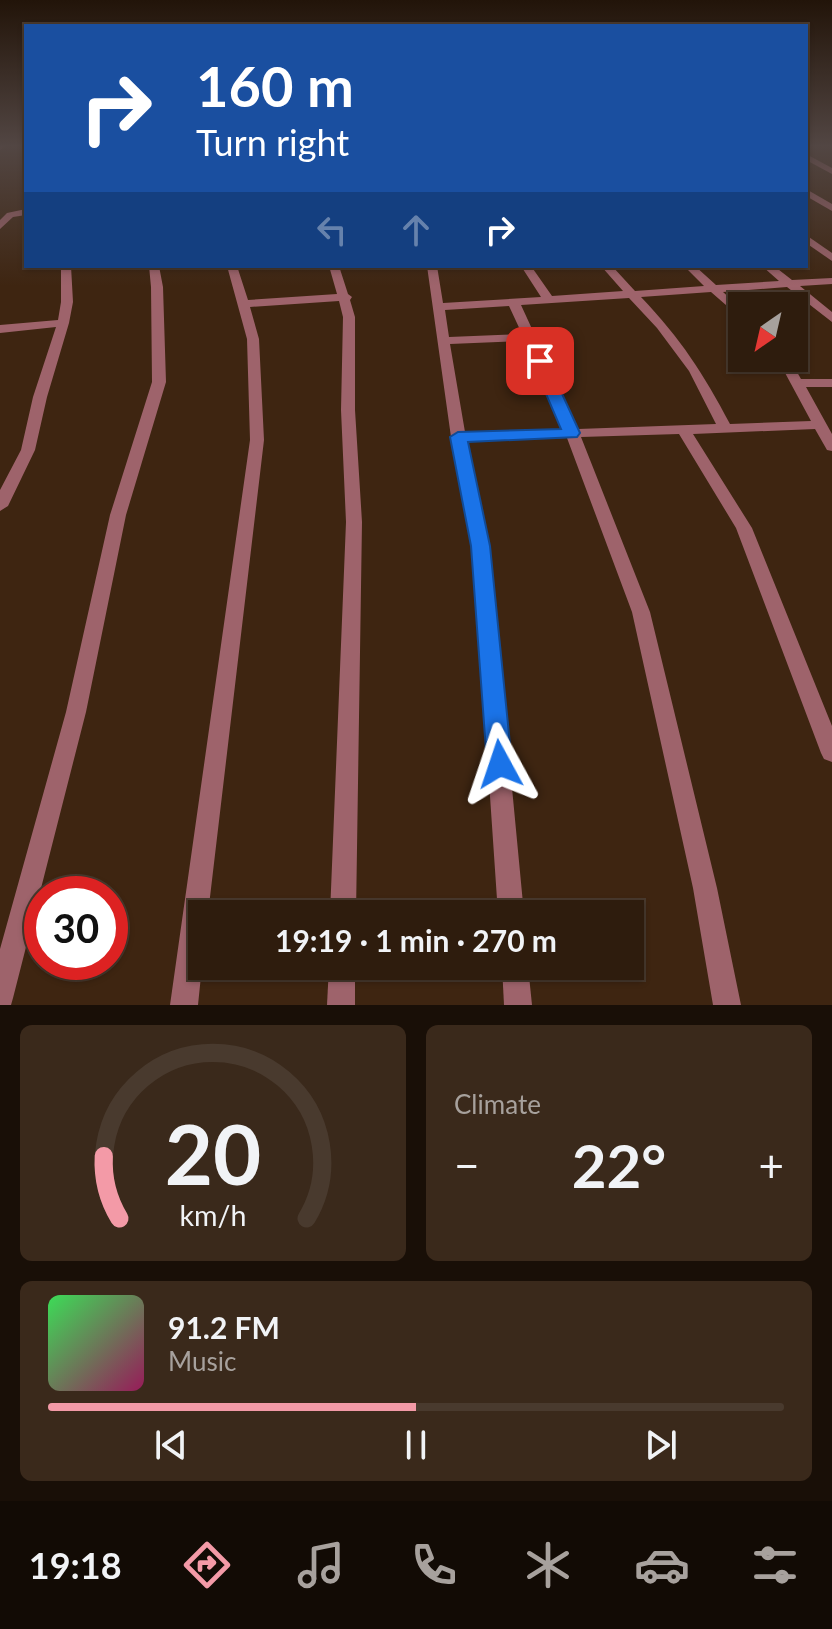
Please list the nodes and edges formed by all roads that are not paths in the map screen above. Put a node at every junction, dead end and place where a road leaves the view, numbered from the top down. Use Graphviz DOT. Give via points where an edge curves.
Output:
graph roads {
  1 [pos="808,193"];
  2 [pos="827,201"];
  3 [pos="832,208"];
  4 [pos="24,212"];
  5 [pos="0,226"];
  6 [pos="808,240"];
  7 [pos="832,258"];
  8 [pos="66,268"];
  9 [pos="154,268"];
  10 [pos="233,268"];
  11 [pos="335,268"];
  12 [pos="432,268"];
  13 [pos="527,268"];
  14 [pos="608,268"];
  15 [pos="691,268"];
  16 [pos="769,268"];
  17 [pos="832,281"];
  18 [pos="788,285"];
  19 [pos="716,290"];
  20 [pos="634,295"];
  21 [pos="346,297"];
  22 [pos="549,300"];
  23 [pos="728,302"];
  24 [pos="514,303"];
  25 [pos="243,304"];
  26 [pos="440,307"];
  27 [pos="832,318"];
  28 [pos="63,323"];
  29 [pos="0,329"];
  30 [pos="529,337"];
  31 [pos="445,341"];
  32 [pos="792,372"];
  33 [pos="799,383"];
  34 [pos="832,383"];
  35 [pos="820,425"];
  36 [pos="725,428"];
  37 [pos="684,430"];
  38 [pos="572,433"];
  39 [pos="458,437"];
  40 [pos="832,447"];
  41 [pos="0,506"];
  42 [pos="832,753"];
  43 [pos="343,900"];
  44 [pos="510,900"];
  45 [pos="342,980"];
  46 [pos="516,980"];
  47 [pos="0,998"];
  48 [pos="184,1005"];
  49 [pos="341,1005"];
  50 [pos="518,1005"];
  51 [pos="727,1005"];
  1 -- 2 [label="street"];
  2 -- 3 [label="street"];
  4 -- 5 [label="street" via="10,215"];
  6 -- 7 [label="street"];
  8 -- 28 [label="street"];
  9 -- 47 [label="street" via="159,382 118,515 76,712"];
  10 -- 25 [label="street"];
  11 -- 21 [label="street"];
  12 -- 26 [label="street"];
  13 -- 22 [label="street"];
  14 -- 20 [label="street"];
  15 -- 19 [label="street"];
  16 -- 18 [label="street"];
  17 -- 18 [label="street"];
  18 -- 19 [label="street"];
  18 -- 27 [label="street"];
  19 -- 20 [label="street"];
  19 -- 23 [label="street"];
  20 -- 22 [label="street"];
  20 -- 36 [label="street" via="695,370"];
  21 -- 25 [label="street"];
  21 -- 43 [label="street" via="354,522"];
  22 -- 24 [label="street"];
  24 -- 26 [label="street"];
  24 -- 30 [label="street"];
  25 -- 48 [label="street" via="253,339 257,440"];
  26 -- 31 [label="street"];
  28 -- 29 [label="street"];
  28 -- 41 [label="street" via="28,450"];
  30 -- 31 [label="street"];
  30 -- 38 [label="street"];
  31 -- 39 [label="street"];
  32 -- 33 [label="street"];
  33 -- 34 [label="street"];
  33 -- 35 [label="street"];
  35 -- 36 [label="street"];
  35 -- 40 [label="street"];
  36 -- 37 [label="street"];
  37 -- 38 [label="street"];
  37 -- 42 [label="street" via="744,528"];
  38 -- 39 [label="street"];
  38 -- 51 [label="street" via="641,612"];
  39 -- 44 [label="street" via="481,546"];
  45 -- 49 [label="street"];
  46 -- 50 [label="street"];
}
